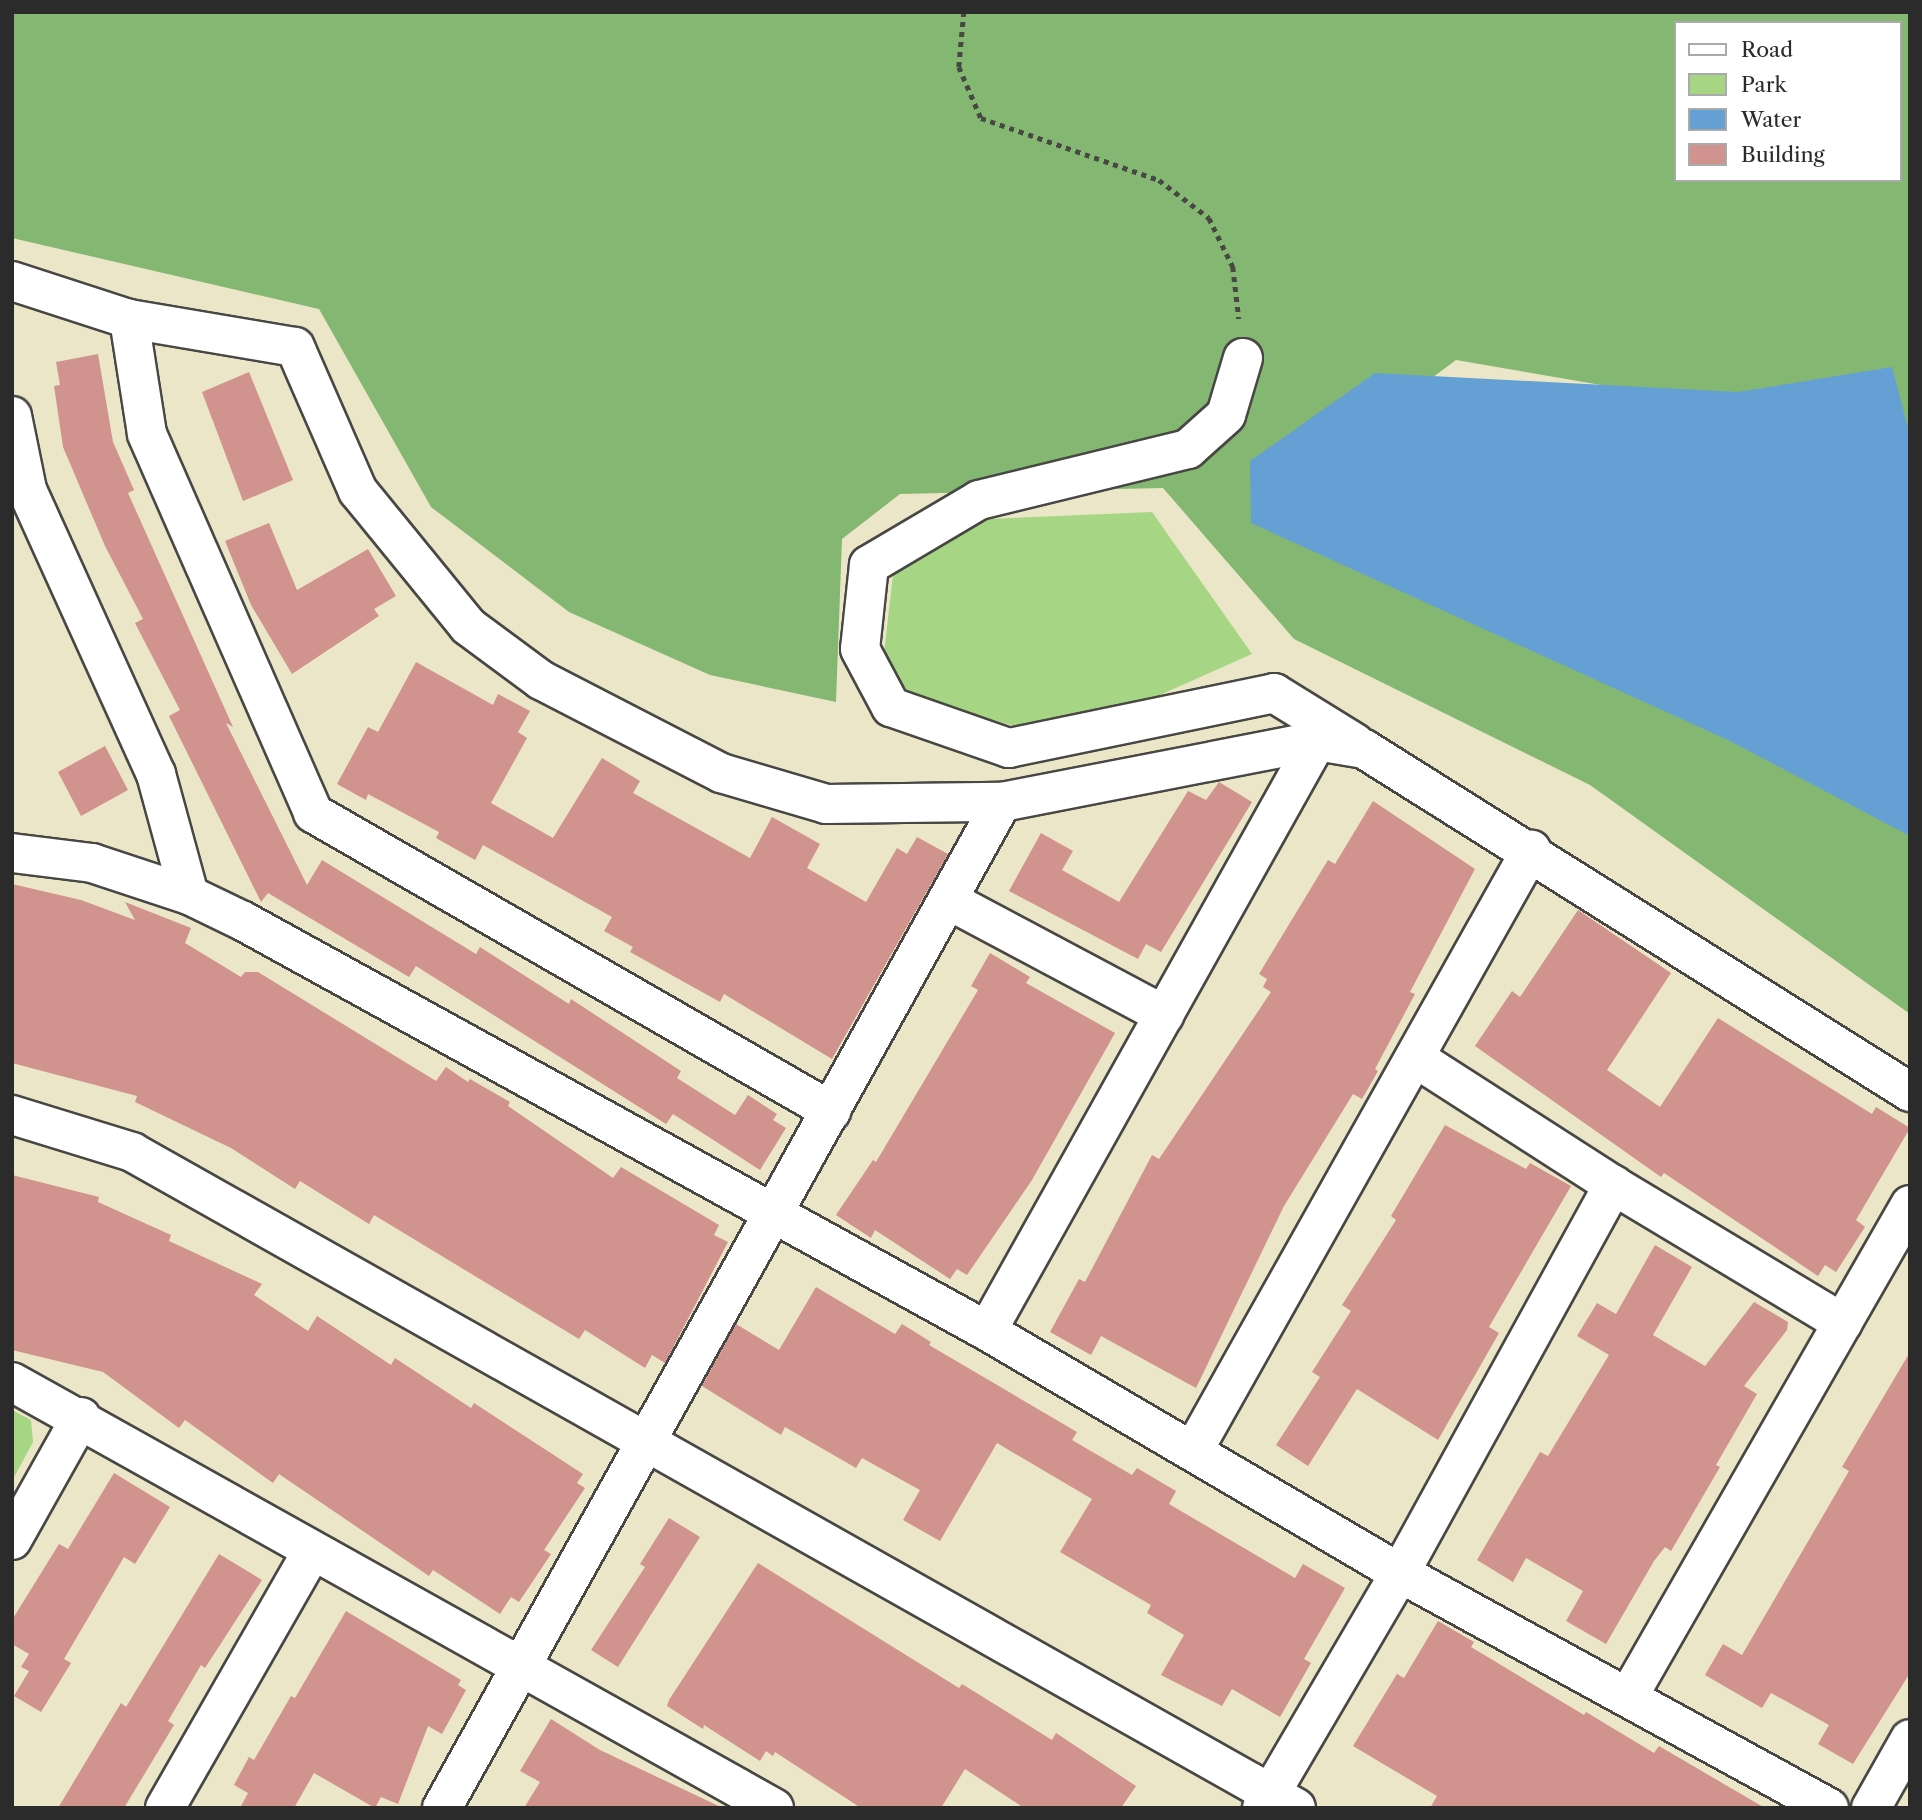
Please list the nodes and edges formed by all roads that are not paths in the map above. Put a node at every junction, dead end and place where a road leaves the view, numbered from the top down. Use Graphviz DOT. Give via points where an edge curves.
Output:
graph roads {
  1 [pos="12,281"];
  2 [pos="129,319"];
  3 [pos="1243,358"];
  4 [pos="12,416"];
  5 [pos="1317,741"];
  6 [pos="1364,749"];
  7 [pos="1002,802"];
  8 [pos="1531,850"];
  9 [pos="12,853"];
  10 [pos="189,895"];
  11 [pos="948,900"];
  12 [pos="1164,1015"];
  13 [pos="1417,1059"];
  14 [pos="1910,1092"];
  15 [pos="831,1111"];
  16 [pos="12,1115"];
  17 [pos="1614,1185"];
  18 [pos="1910,1205"];
  19 [pos="773,1215"];
  20 [pos="1843,1322"];
  21 [pos="987,1331"];
  22 [pos="12,1382"];
  23 [pos="81,1417"];
  24 [pos="647,1443"];
  25 [pos="1193,1451"];
  26 [pos="12,1540"];
  27 [pos="312,1551"];
  28 [pos="1400,1573"];
  29 [pos="521,1668"];
  30 [pos="1628,1697"];
  31 [pos="1910,1739"];
  32 [pos="725,1796"];
  33 [pos="1276,1803"];
  34 [pos="165,1808"];
  35 [pos="442,1808"];
  36 [pos="774,1808"];
  37 [pos="1829,1808"];
  38 [pos="1871,1808"];
  1 -- 2 [label="street"];
  2 -- 7 [label="street" via="295,347 358,491 468,626 541,680 722,773 825,803"];
  2 -- 15 [label="street" via="147,434 313,813"];
  3 -- 6 [label="street" via="1226,415 1188,449 979,500 869,565 860,649 891,707 1009,748 1274,693 1326,721"];
  4 -- 10 [label="street" via="27,490 156,775"];
  5 -- 6 [label="street"];
  5 -- 7 [label="street"];
  5 -- 12 [label="street"];
  6 -- 8 [label="street"];
  7 -- 11 [label="street"];
  8 -- 13 [label="street"];
  8 -- 14 [label="street"];
  9 -- 10 [label="street" via="92,863"];
  10 -- 19 [label="street"];
  11 -- 12 [label="street"];
  11 -- 15 [label="street"];
  12 -- 21 [label="street"];
  13 -- 17 [label="street"];
  13 -- 25 [label="street"];
  15 -- 19 [label="street"];
  16 -- 24 [label="street" via="132,1152"];
  17 -- 20 [label="street"];
  17 -- 28 [label="street"];
  18 -- 20 [label="street"];
  19 -- 21 [label="street"];
  19 -- 24 [label="street"];
  20 -- 30 [label="street"];
  21 -- 25 [label="street"];
  22 -- 23 [label="street"];
  23 -- 26 [label="street"];
  23 -- 27 [label="street"];
  24 -- 29 [label="street"];
  24 -- 33 [label="street"];
  25 -- 28 [label="street"];
  27 -- 29 [label="street"];
  27 -- 34 [label="street"];
  28 -- 30 [label="street"];
  28 -- 33 [label="street"];
  29 -- 32 [label="street"];
  29 -- 35 [label="street"];
  30 -- 37 [label="street"];
  31 -- 38 [label="street"];
  32 -- 36 [label="street"];
}
